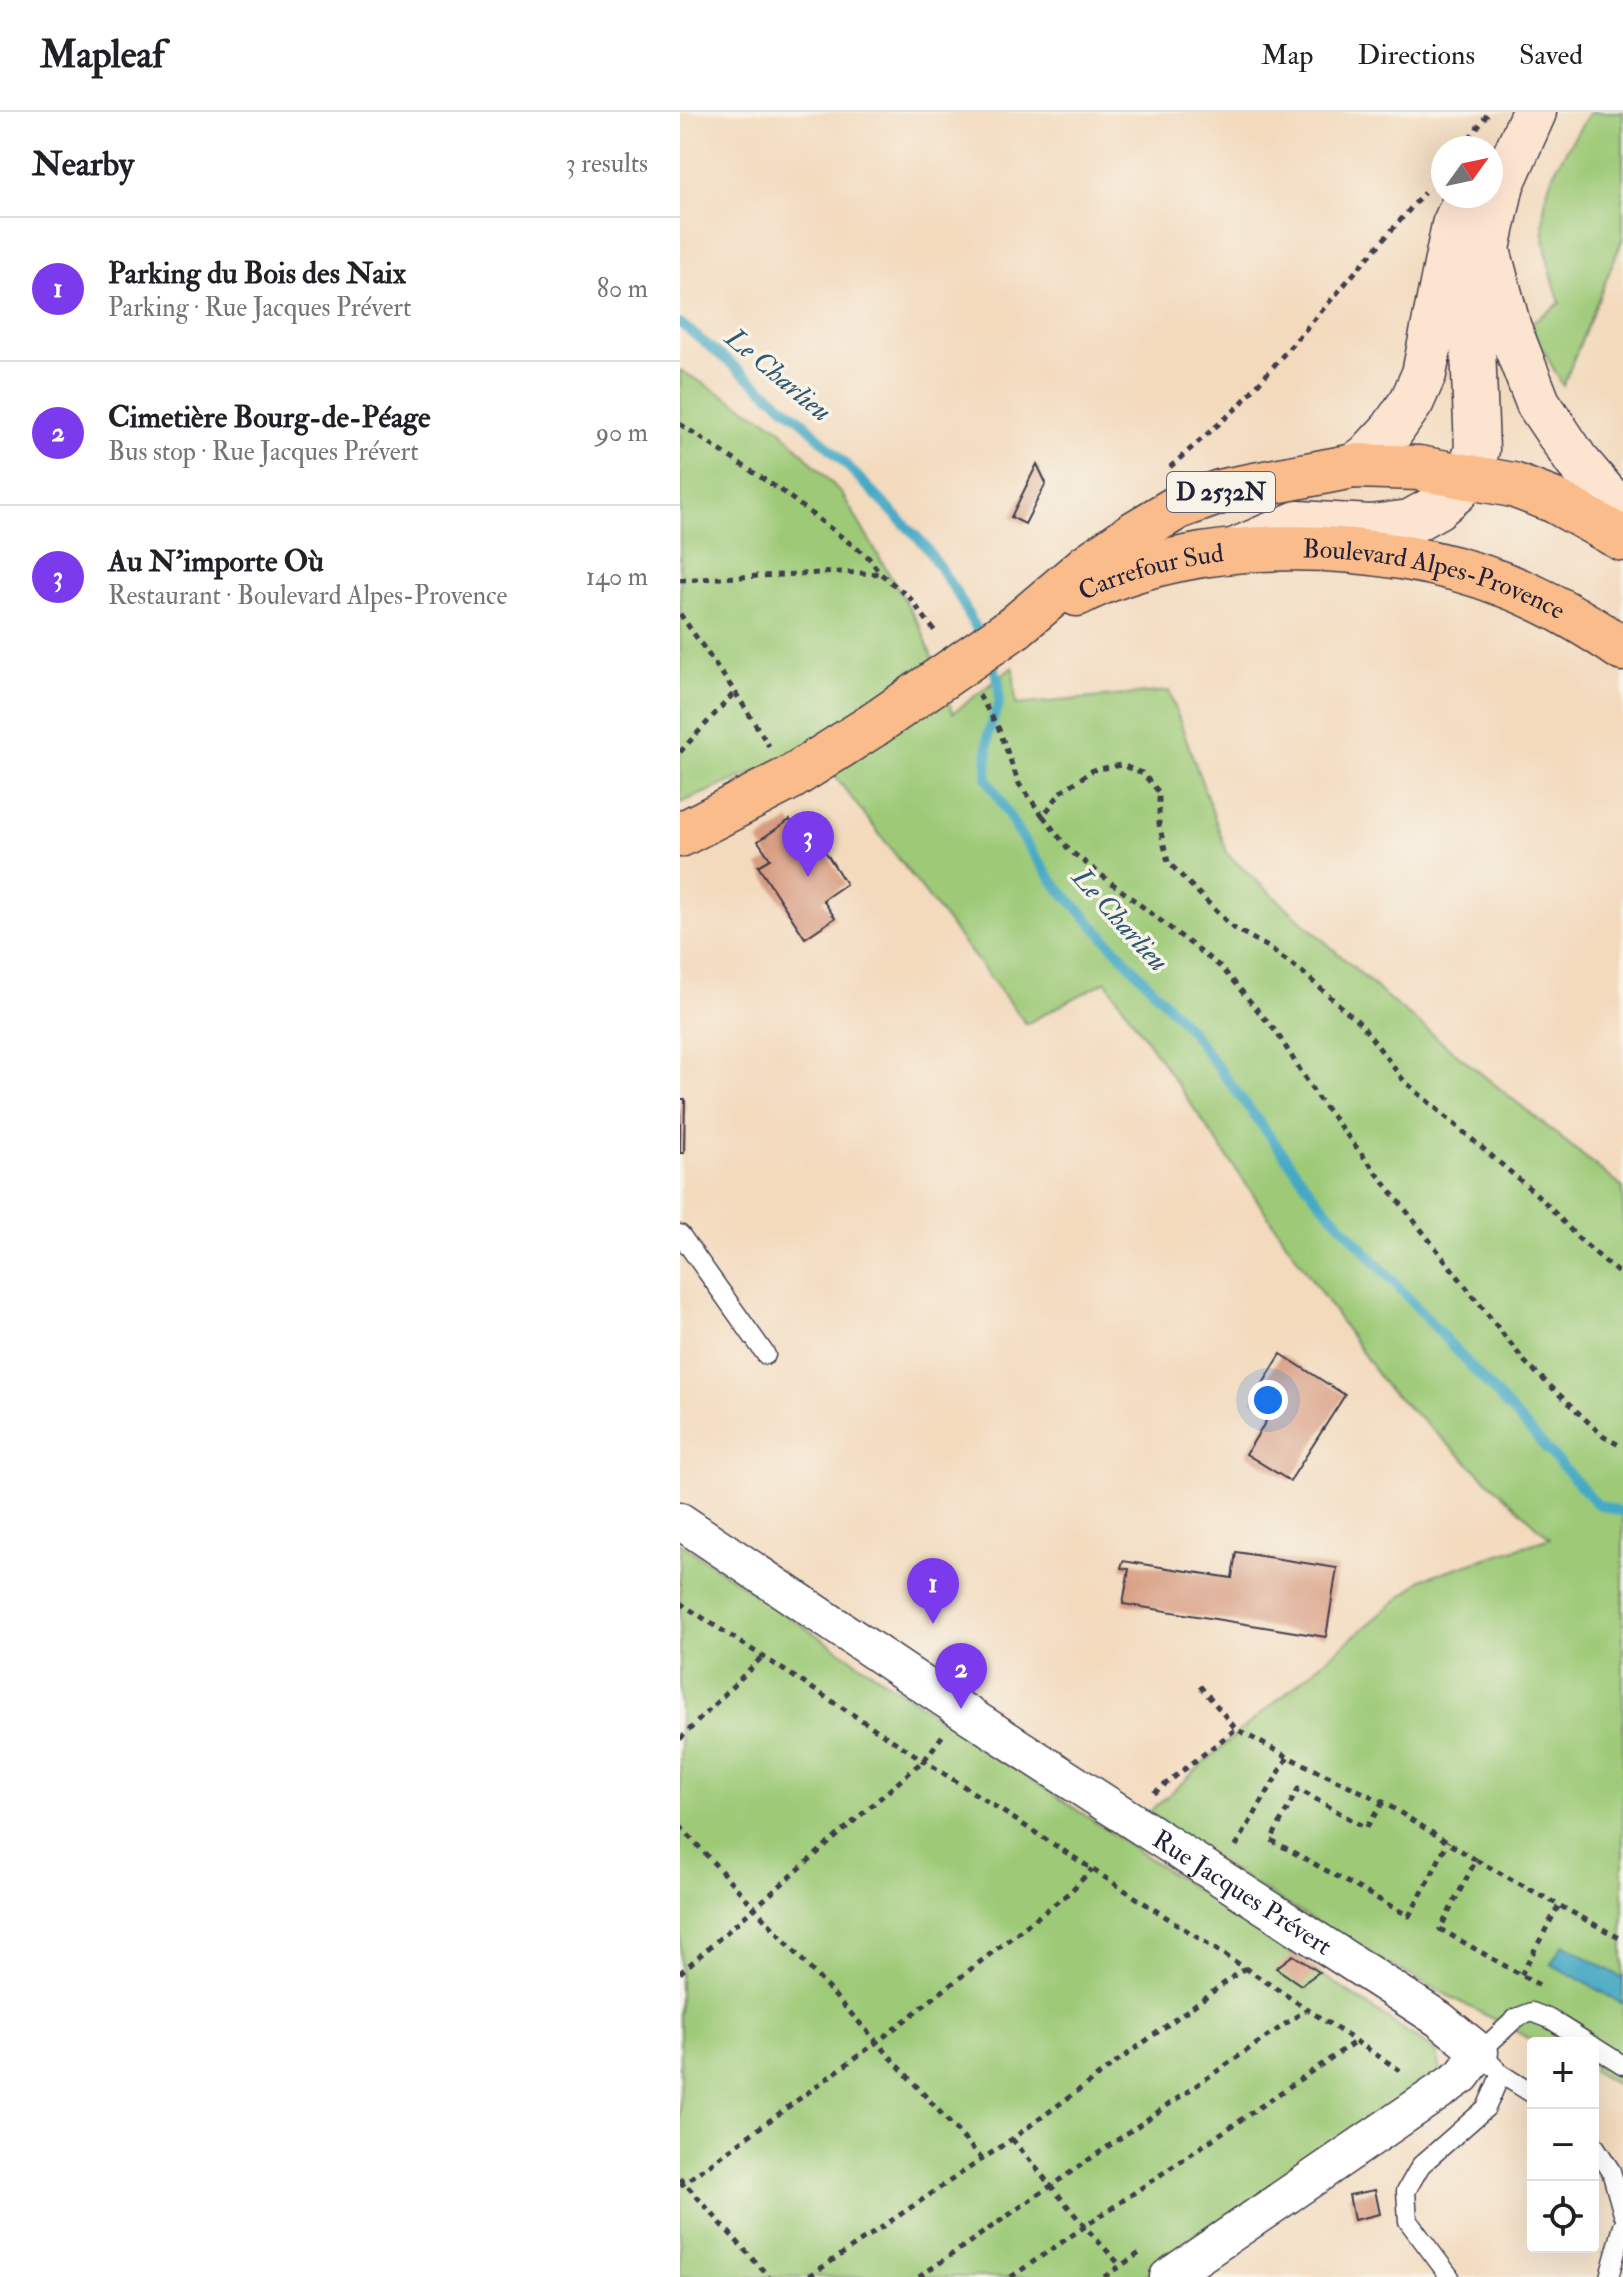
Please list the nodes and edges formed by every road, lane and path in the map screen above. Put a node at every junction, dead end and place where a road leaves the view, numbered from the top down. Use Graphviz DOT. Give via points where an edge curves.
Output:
graph roads {
  1 [pos="1489,112"];
  2 [pos="1515,112"];
  3 [pos="1534,112"];
  4 [pos="1471,136"];
  5 [pos="1496,136"];
  6 [pos="1432,208"];
  7 [pos="1452,208"];
  8 [pos="1487,245"];
  9 [pos="680,424"];
  10 [pos="1354,466"];
  11 [pos="1467,475"];
  12 [pos="1161,476"];
  13 [pos="1623,515"];
  14 [pos="1623,539"];
  15 [pos="1234,551"];
  16 [pos="881,574"];
  17 [pos="680,580"];
  18 [pos="680,614"];
  19 [pos="1015,627"];
  20 [pos="943,642"];
  21 [pos="1623,649"];
  22 [pos="973,686"];
  23 [pos="735,692"];
  24 [pos="767,742"];
  25 [pos="680,752"];
  26 [pos="1043,816"];
  27 [pos="680,835"];
  28 [pos="680,1234"];
  29 [pos="1623,1277"];
  30 [pos="766,1355"];
  31 [pos="1623,1447"];
  32 [pos="680,1521"];
  33 [pos="680,1603"];
  34 [pos="763,1656"];
  35 [pos="1200,1686"];
  36 [pos="1236,1729"];
  37 [pos="680,1739"];
  38 [pos="1288,1757"];
  39 [pos="925,1759"];
  40 [pos="1383,1802"];
  41 [pos="1125,1816"];
  42 [pos="680,1826"];
  43 [pos="1448,1841"];
  44 [pos="1476,1860"];
  45 [pos="1092,1869"];
  46 [pos="1218,1876"];
  47 [pos="1559,1905"];
  48 [pos="755,1907"];
  49 [pos="1623,1940"];
  50 [pos="1245,1968"];
  51 [pos="680,1973"];
  52 [pos="1521,1975"];
  53 [pos="1547,1990"];
  54 [pos="1307,2009"];
  55 [pos="1578,2037"];
  56 [pos="1356,2041"];
  57 [pos="877,2042"];
  58 [pos="1599,2050"];
  59 [pos="1491,2063"];
  60 [pos="1623,2065"];
  61 [pos="1404,2073"];
  62 [pos="1527,2090"];
  63 [pos="1012,2139"];
  64 [pos="1599,2152"];
  65 [pos="982,2159"];
  66 [pos="681,2182"];
  67 [pos="1051,2187"];
  68 [pos="1623,2214"];
  69 [pos="1623,2226"];
  70 [pos="1085,2227"];
  71 [pos="1121,2266"];
  72 [pos="769,2277"];
  73 [pos="808,2277"];
  74 [pos="919,2277"];
  75 [pos="1011,2277"];
  76 [pos="1168,2277"];
  77 [pos="1450,2277"];
  78 [pos="1609,2277"];
  1 -- 4 [label="path"];
  2 -- 5 [label="main road"];
  3 -- 8 [label="main road, Carrefour Sud" via="1502,184"];
  6 -- 12 [label="path" via="1238,407"];
  7 -- 10 [label="main road" via="1454,225 1424,374 1392,430"];
  8 -- 11 [label="main road, Carrefour Sud" via="1472,322 1477,450"];
  8 -- 13 [label="main road, Carrefour Sud" via="1509,328 1538,403 1576,460"];
  9 -- 16 [label="path" via="783,492 868,557"];
  10 -- 11 [label="main road, Carrefour Sud / D 2532N"];
  10 -- 19 [label="main road, Carrefour Sud / D 2532N" via="1223,491 1178,507 1088,565"];
  11 -- 14 [label="main road, D 2532N" via="1555,501"];
  11 -- 15 [label="main road, Carrefour Sud / D 2532N" via="1437,507 1410,522 1371,527 1298,523"];
  15 -- 19 [label="main road, Carrefour Sud / D 2532N" via="1106,581"];
  15 -- 21 [label="main road, Boulevard Alpes-Provence / D 2532N" via="1328,547 1457,569 1569,613"];
  16 -- 17 [label="path"];
  16 -- 20 [label="path" via="910,598"];
  18 -- 23 [label="path"];
  19 -- 27 [label="main road, D 2532N, bridge" via="790,778"];
  22 -- 26 [label="path" via="999,729 1019,784"];
  23 -- 24 [label="path"];
  23 -- 25 [label="path"];
  26 -- 29 [label="path" via="1061,792 1093,770 1121,765 1142,773 1159,792 1159,824 1168,862 1232,927 1302,972 1361,1024 1404,1081 1542,1199"];
  26 -- 31 [label="path" via="1069,850 1222,968 1525,1362 1604,1437"];
  28 -- 30 [label="lane"];
  32 -- 41 [label="street, Rue Jacques Prévert"];
  33 -- 34 [label="path"];
  34 -- 37 [label="path"];
  34 -- 39 [label="path"];
  35 -- 36 [label="path"];
  36 -- 38 [label="path"];
  36 -- 41 [label="path"];
  38 -- 40 [label="path"];
  38 -- 46 [label="path"];
  39 -- 45 [label="path"];
  39 -- 48 [label="path"];
  40 -- 43 [label="path"];
  40 -- 43 [label="path" via="1366,1828 1298,1789 1271,1840 1409,1916"];
  41 -- 46 [label="street, Rue Jacques Prévert"];
  42 -- 48 [label="path"];
  43 -- 44 [label="path"];
  44 -- 47 [label="path"];
  44 -- 52 [label="path" via="1440,1929"];
  45 -- 50 [label="path"];
  45 -- 57 [label="path" via="1070,1892"];
  46 -- 59 [label="street, Rue Jacques Prévert" via="1439,2019"];
  47 -- 49 [label="path"];
  47 -- 52 [label="path"];
  48 -- 51 [label="path"];
  48 -- 57 [label="path"];
  50 -- 54 [label="path"];
  50 -- 63 [label="path"];
  52 -- 53 [label="path"];
  54 -- 56 [label="path"];
  54 -- 67 [label="path"];
  55 -- 59 [label="lane" via="1532,2012 1516,2018"];
  56 -- 61 [label="path"];
  56 -- 70 [label="path"];
  57 -- 65 [label="path"];
  57 -- 66 [label="path"];
  58 -- 60 [label="lane"];
  59 -- 62 [label="lane"];
  59 -- 76 [label="street" via="1462,2076"];
  59 -- 77 [label="lane" via="1486,2108 1421,2165 1406,2191 1408,2221"];
  63 -- 65 [label="path"];
  63 -- 67 [label="path"];
  64 -- 68 [label="lane" via="1611,2171"];
  65 -- 73 [label="path"];
  66 -- 72 [label="path"];
  67 -- 70 [label="path"];
  67 -- 74 [label="path"];
  69 -- 78 [label="lane"];
  70 -- 71 [label="path"];
  70 -- 75 [label="path"];
}
